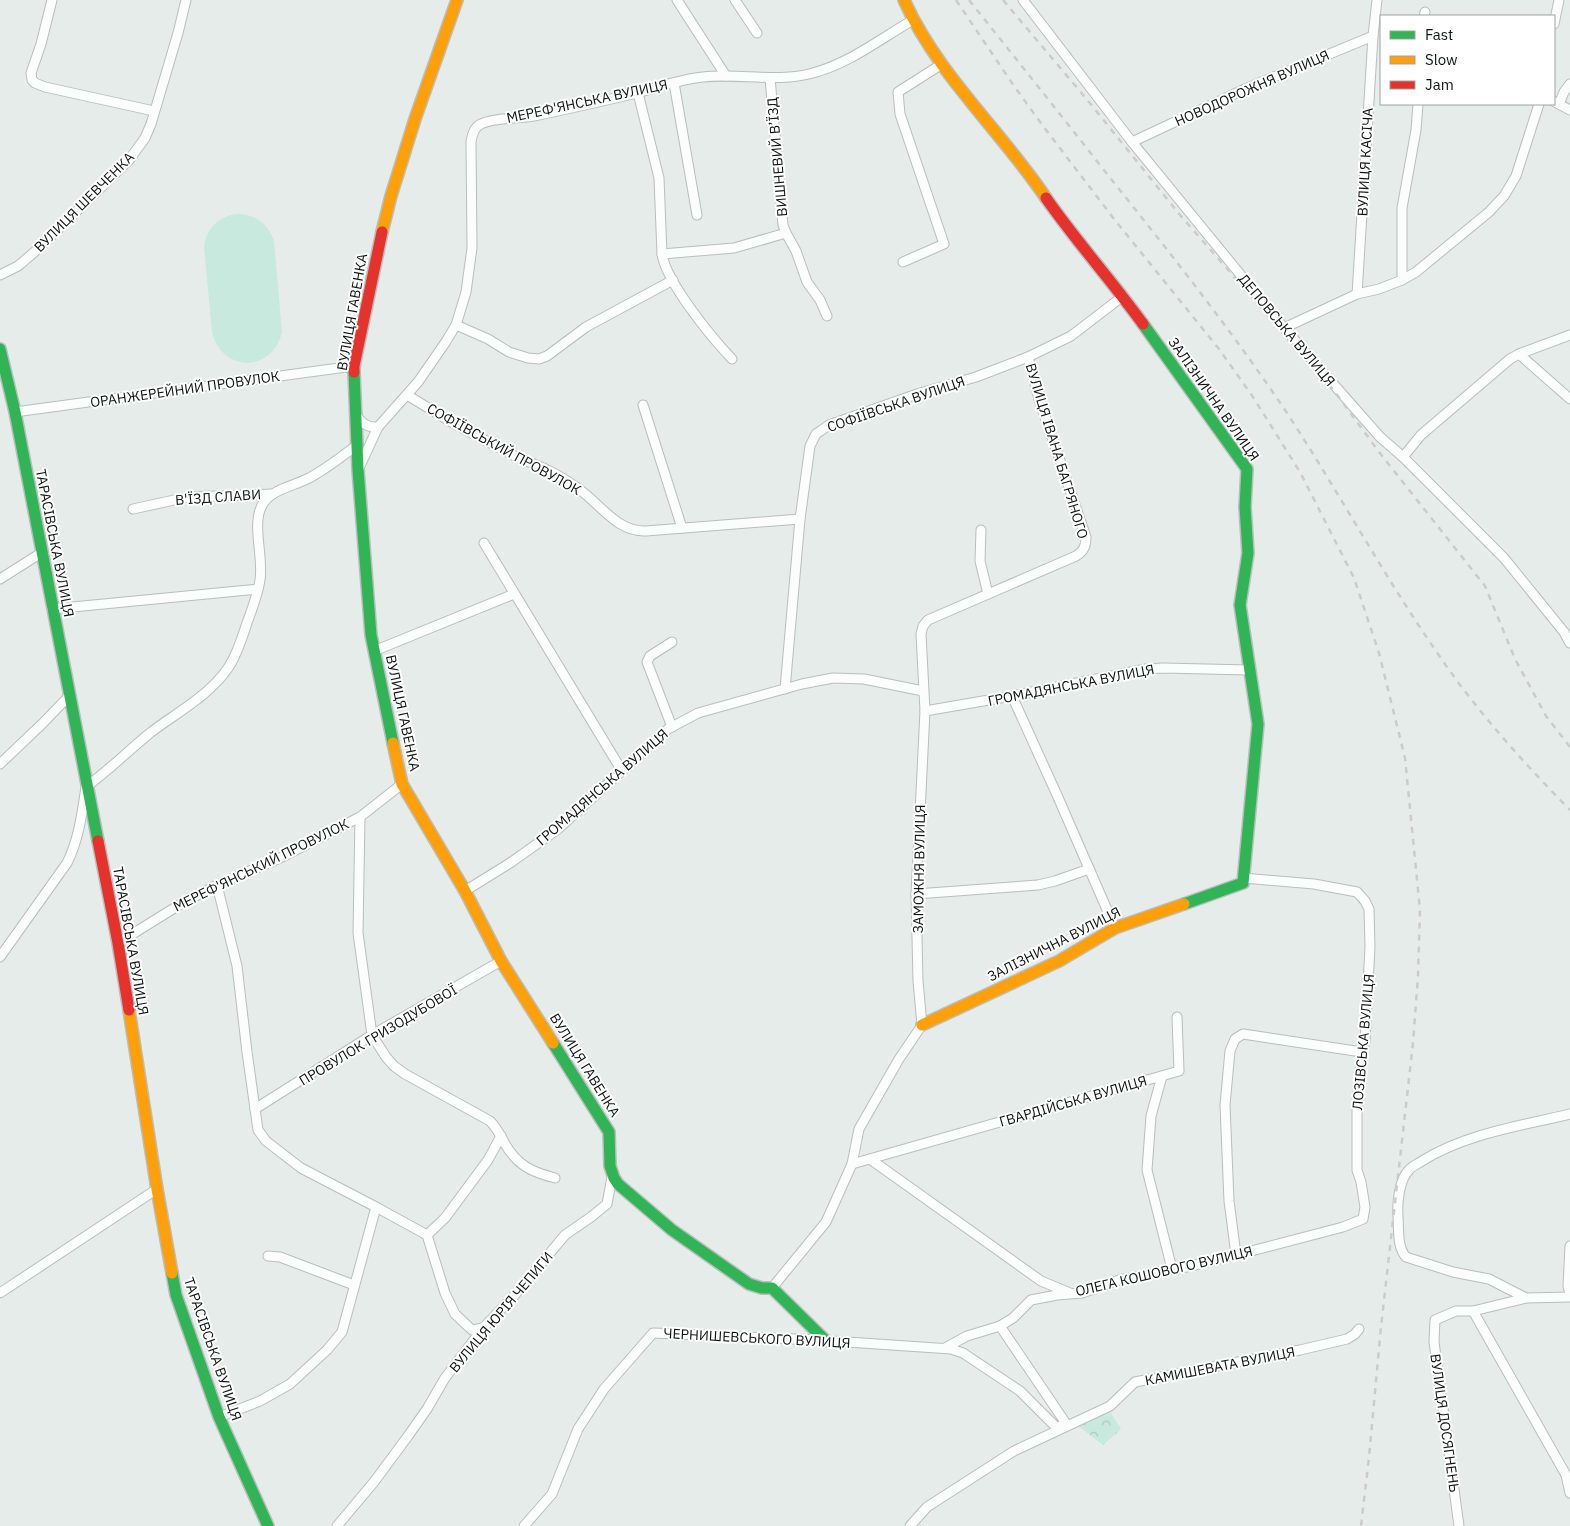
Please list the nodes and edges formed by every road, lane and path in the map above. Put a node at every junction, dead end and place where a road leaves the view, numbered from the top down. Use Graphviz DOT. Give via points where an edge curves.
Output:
graph roads {
  1 [pos="52,0"];
  2 [pos="186,0"];
  3 [pos="457,0"];
  4 [pos="677,0"];
  5 [pos="735,0"];
  6 [pos="904,0"];
  7 [pos="1023,0"];
  8 [pos="1377,0"];
  9 [pos="1559,0"];
  10 [pos="1555,19"];
  11 [pos="913,20"];
  12 [pos="757,33"];
  13 [pos="1372,36"];
  14 [pos="942,64"];
  15 [pos="726,76"];
  16 [pos="770,78"];
  17 [pos="674,83"];
  18 [pos="1570,84"];
  19 [pos="638,93"];
  20 [pos="1556,102"];
  21 [pos="1418,105"];
  22 [pos="1539,105"];
  23 [pos="1570,110"];
  24 [pos="154,111"];
  25 [pos="1132,142"];
  26 [pos="697,215"];
  27 [pos="786,233"];
  28 [pos="662,254"];
  29 [pos="903,262"];
  30 [pos="0,276"];
  31 [pos="673,280"];
  32 [pos="1402,280"];
  33 [pos="1357,294"];
  34 [pos="1123,296"];
  35 [pos="827,316"];
  36 [pos="456,325"];
  37 [pos="1284,328"];
  38 [pos="1570,335"];
  39 [pos="0,349"];
  40 [pos="1519,354"];
  41 [pos="1028,357"];
  42 [pos="732,359"];
  43 [pos="354,366"];
  44 [pos="407,395"];
  45 [pos="1570,398"];
  46 [pos="643,405"];
  47 [pos="15,412"];
  48 [pos="356,415"];
  49 [pos="378,426"];
  50 [pos="357,445"];
  51 [pos="1403,457"];
  52 [pos="358,470"];
  53 [pos="273,494"];
  54 [pos="133,509"];
  55 [pos="800,519"];
  56 [pos="682,528"];
  57 [pos="981,530"];
  58 [pos="484,543"];
  59 [pos="41,553"];
  60 [pos="0,579"];
  61 [pos="258,590"];
  62 [pos="514,594"];
  63 [pos="988,594"];
  64 [pos="52,608"];
  65 [pos="1567,630"];
  66 [pos="672,642"];
  67 [pos="1570,643"];
  68 [pos="374,651"];
  69 [pos="1249,670"];
  70 [pos="785,689"];
  71 [pos="923,691"];
  72 [pos="69,696"];
  73 [pos="1012,696"];
  74 [pos="925,711"];
  75 [pos="672,727"];
  76 [pos="0,764"];
  77 [pos="622,771"];
  78 [pos="402,784"];
  79 [pos="86,787"];
  80 [pos="360,817"];
  81 [pos="1089,869"];
  82 [pos="1243,878"];
  83 [pos="217,885"];
  84 [pos="465,891"];
  85 [pos="916,894"];
  86 [pos="1115,928"];
  87 [pos="118,943"];
  88 [pos="0,957"];
  89 [pos="502,961"];
  90 [pos="1177,1017"];
  91 [pos="922,1026"];
  92 [pos="372,1035"];
  93 [pos="1362,1052"];
  94 [pos="1162,1076"];
  95 [pos="255,1109"];
  96 [pos="1570,1114"];
  97 [pos="501,1136"];
  98 [pos="870,1159"];
  99 [pos="852,1164"];
  100 [pos="612,1177"];
  101 [pos="555,1178"];
  102 [pos="157,1189"];
  103 [pos="376,1206"];
  104 [pos="1363,1219"];
  105 [pos="427,1235"];
  106 [pos="1570,1246"];
  107 [pos="1236,1255"];
  108 [pos="268,1256"];
  109 [pos="1172,1269"];
  110 [pos="354,1285"];
  111 [pos="772,1288"];
  112 [pos="0,1293"];
  113 [pos="1072,1294"];
  114 [pos="1570,1295"];
  115 [pos="1526,1298"];
  116 [pos="1473,1311"];
  117 [pos="1000,1326"];
  118 [pos="483,1328"];
  119 [pos="1359,1329"];
  120 [pos="826,1341"];
  121 [pos="945,1348"];
  122 [pos="219,1417"];
  123 [pos="1067,1425"];
  124 [pos="1570,1493"];
  125 [pos="268,1526"];
  126 [pos="337,1526"];
  127 [pos="524,1526"];
  128 [pos="910,1526"];
  129 [pos="1459,1526"];
  1 -- 24 [label="street" via="31,73 32,80 45,87"];
  2 -- 24 [label="street, ВУЛИЦЯ ШЕВЧЕНКА"];
  3 -- 43 [label="street, ВУЛИЦЯ ГАВЕНКА" via="391,196"];
  4 -- 15 [label="street"];
  5 -- 12 [label="street"];
  6 -- 11 [label="street, ЗАЛІЗНИЧНА ВУЛИЦЯ"];
  7 -- 25 [label="street, ДЕПОВСЬКА ВУЛИЦЯ"];
  8 -- 13 [label="street, ВУЛИЦЯ КАСІЧА"];
  9 -- 10 [label="street"];
  11 -- 14 [label="street, ЗАЛІЗНИЧНА ВУЛИЦЯ"];
  11 -- 16 [label="street, МЕРЕФ'ЯНСЬКА ВУЛИЦЯ" via="856,56 828,68 810,74"];
  13 -- 25 [label="street, НОВОДОРОЖНЯ ВУЛИЦЯ" via="1247,88"];
  13 -- 33 [label="street, ВУЛИЦЯ КАСІЧА"];
  14 -- 29 [label="street" via="898,92 900,114 944,244"];
  14 -- 34 [label="street, ЗАЛІЗНИЧНА ВУЛИЦЯ"];
  15 -- 16 [label="street, МЕРЕФ'ЯНСЬКА ВУЛИЦЯ"];
  15 -- 17 [label="street, МЕРЕФ'ЯНСЬКА ВУЛИЦЯ" via="704,76"];
  16 -- 27 [label="street, ВИШНЕВИЙ В’ЇЗД"];
  17 -- 19 [label="street, МЕРЕФ'ЯНСЬКА ВУЛИЦЯ"];
  17 -- 26 [label="street"];
  18 -- 20 [label="street"];
  19 -- 28 [label="street" via="659,178"];
  19 -- 36 [label="street, МЕРЕФ'ЯНСЬКА ВУЛИЦЯ" via="489,122 475,128 470,142 472,248 466,292"];
  20 -- 23 [label="street"];
  21 -- 32 [label="street" via="1402,208"];
  22 -- 32 [label="street" via="1516,176 1503,198 1416,272"];
  24 -- 30 [label="street, ВУЛИЦЯ ШЕВЧЕНКА" via="145,138 129,160 38,249"];
  25 -- 37 [label="street, ДЕПОВСЬКА ВУЛИЦЯ"];
  27 -- 28 [label="street" via="734,248"];
  27 -- 35 [label="street, ВИШНЕВИЙ В’ЇЗД" via="807,282"];
  28 -- 31 [label="street"];
  31 -- 36 [label="street" via="586,327 539,359 508,352"];
  31 -- 42 [label="street"];
  32 -- 33 [label="street"];
  33 -- 37 [label="street"];
  34 -- 41 [label="street, СОФІЇВСЬКА ВУЛИЦЯ" via="1071,336"];
  34 -- 69 [label="street, ЗАЛІЗНИЧНА ВУЛИЦЯ" via="1247,468 1248,553 1240,605"];
  36 -- 44 [label="street, МЕРЕФ'ЯНСЬКА ВУЛИЦЯ"];
  37 -- 51 [label="street, ДЕПОВСЬКА ВУЛИЦЯ" via="1380,437"];
  38 -- 40 [label="street"];
  39 -- 47 [label="street, ТАРАСІВСЬКА ВУЛИЦЯ"];
  40 -- 45 [label="street"];
  40 -- 51 [label="street" via="1421,435"];
  41 -- 55 [label="street, СОФІЇВСЬКА ВУЛИЦЯ" via="820,430 810,446"];
  41 -- 63 [label="street, ВУЛИЦЯ ІВАНА БАГРЯНОГО" via="1086,543 1076,556"];
  43 -- 47 [label="street, ОРАНЖЕРЕЙНИЙ ПРОВУЛОК"];
  43 -- 48 [label="street, ВУЛИЦЯ ГАВЕНКА"];
  44 -- 49 [label="street, МЕРЕФ'ЯНСЬКА ВУЛИЦЯ"];
  44 -- 56 [label="street, СОФІЇВСЬКИЙ ПРОВУЛОК" via="453,423 575,486 624,527 638,532"];
  46 -- 56 [label="street"];
  47 -- 59 [label="street, ТАРАСІВСЬКА ВУЛИЦЯ"];
  48 -- 49 [label="street" via="371,428"];
  48 -- 50 [label="street, ВУЛИЦЯ ГАВЕНКА"];
  49 -- 52 [label="street, МЕРЕФ'ЯНСЬКА ВУЛИЦЯ"];
  50 -- 52 [label="street, ВУЛИЦЯ ГАВЕНКА"];
  50 -- 53 [label="street" via="307,479"];
  51 -- 65 [label="street, ДЕПОВСЬКА ВУЛИЦЯ" via="1504,558"];
  52 -- 68 [label="street, ВУЛИЦЯ ГАВЕНКА"];
  53 -- 54 [label="street, В'ЇЗД СЛАВИ" via="188,497"];
  53 -- 61 [label="street" via="264,502 257,519 261,563"];
  55 -- 56 [label="street, СОФІЇВСЬКИЙ ПРОВУЛОК"];
  55 -- 70 [label="street, СОФІЇВСЬКА ВУЛИЦЯ"];
  57 -- 63 [label="street" via="980,561"];
  58 -- 62 [label="street"];
  59 -- 60 [label="street"];
  59 -- 64 [label="street, ТАРАСІВСЬКА ВУЛИЦЯ"];
  61 -- 64 [label="street"];
  61 -- 79 [label="street" via="233,660 220,678"];
  62 -- 68 [label="street"];
  62 -- 77 [label="street"];
  63 -- 71 [label="street, ВУЛИЦЯ ІВАНА БАГРЯНОГО" via="928,620 923,626"];
  64 -- 72 [label="street, ТАРАСІВСЬКА ВУЛИЦЯ"];
  65 -- 67 [label="street, ДЕПОВСЬКА ВУЛИЦЯ"];
  66 -- 75 [label="street" via="650,656 648,662"];
  68 -- 78 [label="street, ВУЛИЦЯ ГАВЕНКА"];
  69 -- 73 [label="street, ГРОМАДЯНСЬКА ВУЛИЦЯ" via="1146,669"];
  69 -- 82 [label="street, ЗАЛІЗНИЧНА ВУЛИЦЯ" via="1258,724"];
  70 -- 71 [label="street, ГРОМАДЯНСЬКА ВУЛИЦЯ" via="818,680 847,678"];
  70 -- 75 [label="street, ГРОМАДЯНСЬКА ВУЛИЦЯ" via="698,713"];
  71 -- 74 [label="street, ВУЛИЦЯ ІВАНА БАГРЯНОГО"];
  72 -- 76 [label="street"];
  72 -- 79 [label="street, ТАРАСІВСЬКА ВУЛИЦЯ"];
  73 -- 74 [label="street, ГРОМАДЯНСЬКА ВУЛИЦЯ"];
  73 -- 81 [label="street"];
  74 -- 85 [label="street, ЗАМОЖНЯ ВУЛИЦЯ"];
  75 -- 77 [label="street, ГРОМАДЯНСЬКА ВУЛИЦЯ"];
  77 -- 84 [label="street, ГРОМАДЯНСЬКА ВУЛИЦЯ" via="558,829"];
  78 -- 80 [label="street, МЕРЕФ'ЯНСЬКИЙ ПРОВУЛОК"];
  78 -- 84 [label="street, ВУЛИЦЯ ГАВЕНКА"];
  79 -- 87 [label="street, ТАРАСІВСЬКА ВУЛИЦЯ"];
  79 -- 88 [label="street" via="81,823 67,863"];
  80 -- 83 [label="street, МЕРЕФ'ЯНСЬКИЙ ПРОВУЛОК" via="280,858"];
  80 -- 92 [label="street" via="358,933"];
  81 -- 85 [label="street" via="1038,885"];
  81 -- 86 [label="street"];
  82 -- 86 [label="street, ЗАЛІЗНИЧНА ВУЛИЦЯ" via="1243,883"];
  82 -- 93 [label="street, ЛОЗІВСЬКА ВУЛИЦЯ" via="1314,884 1357,892 1365,901 1369,909 1370,947"];
  83 -- 87 [label="street, МЕРЕФ'ЯНСЬКИЙ ПРОВУЛОК"];
  83 -- 95 [label="street" via="237,966"];
  84 -- 89 [label="street, ВУЛИЦЯ ГАВЕНКА"];
  85 -- 91 [label="street, ЗАМОЖНЯ ВУЛИЦЯ"];
  86 -- 91 [label="street, ЗАЛІЗНИЧНА ВУЛИЦЯ" via="1059,961"];
  87 -- 102 [label="street, ТАРАСІВСЬКА ВУЛИЦЯ"];
  89 -- 92 [label="street, ПРОВУЛОК ГРИЗОДУБОВОЇ"];
  89 -- 100 [label="street, ВУЛИЦЯ ГАВЕНКА" via="609,1132"];
  90 -- 94 [label="street" via="1179,1071"];
  91 -- 99 [label="street" via="859,1129"];
  92 -- 95 [label="street, ПРОВУЛОК ГРИЗОДУБОВОЇ"];
  92 -- 97 [label="street" via="394,1066 490,1121"];
  93 -- 104 [label="street, ЛОЗІВСЬКА ВУЛИЦЯ" via="1356,1102 1357,1170 1365,1208"];
  93 -- 107 [label="street" via="1243,1034 1235,1039 1230,1051 1225,1105 1229,1201"];
  94 -- 98 [label="street, ГВАРДІЙСЬКА ВУЛИЦЯ"];
  94 -- 109 [label="street, ГВАРДІЙСЬКА ВУЛИЦЯ" via="1151,1116 1147,1170"];
  95 -- 103 [label="street" via="258,1130 279,1152 301,1168"];
  96 -- 115 [label="street" via="1480,1136 1437,1152 1409,1169 1403,1179 1398,1210 1399,1241 1406,1257 1490,1280"];
  97 -- 101 [label="street" via="517,1160 528,1169"];
  97 -- 105 [label="street" via="488,1160 445,1218"];
  98 -- 99 [label="street, ГВАРДІЙСЬКА ВУЛИЦЯ"];
  98 -- 113 [label="street" via="1041,1281"];
  99 -- 111 [label="street" via="826,1222"];
  100 -- 111 [label="street" via="672,1230 749,1284"];
  100 -- 118 [label="street, ВУЛИЦЯ ЮРІЯ ЧЕПИГИ" via="607,1204 565,1235"];
  102 -- 112 [label="street"];
  102 -- 122 [label="street, ТАРАСІВСЬКА ВУЛИЦЯ" via="176,1295"];
  103 -- 105 [label="street"];
  103 -- 110 [label="street"];
  104 -- 107 [label="street, ОЛЕГА КОШОВОГО ВУЛИЦЯ" via="1343,1228"];
  105 -- 118 [label="street" via="455,1314 472,1330"];
  106 -- 114 [label="street"];
  107 -- 109 [label="street, ОЛЕГА КОШОВОГО ВУЛИЦЯ"];
  108 -- 110 [label="street"];
  109 -- 113 [label="street, ОЛЕГА КОШОВОГО ВУЛИЦЯ"];
  110 -- 122 [label="street" via="342,1332 327,1350 281,1390"];
  111 -- 120 [label="street"];
  113 -- 117 [label="street, ОЛЕГА КОШОВОГО ВУЛИЦЯ" via="1031,1300"];
  114 -- 115 [label="street"];
  115 -- 116 [label="street"];
  116 -- 124 [label="street" via="1566,1475"];
  116 -- 129 [label="street, ВУЛИЦЯ ДОСЯГНЕНЬ" via="1456,1312 1435,1320 1434,1342"];
  117 -- 121 [label="street, ОЛЕГА КОШОВОГО ВУЛИЦЯ" via="967,1336"];
  117 -- 123 [label="street"];
  118 -- 126 [label="street, ВУЛИЦЯ ЮРІЯ ЧЕПИГИ" via="445,1378 408,1436"];
  119 -- 123 [label="street, КАМИШЕВАТА ВУЛИЦЯ" via="1347,1339 1319,1346 1136,1382 1110,1406"];
  120 -- 121 [label="street, ЧЕРНИШЕВСЬКОГО ВУЛИЦЯ"];
  120 -- 127 [label="street, ЧЕРНИШЕВСЬКОГО ВУЛИЦЯ" via="653,1333 604,1389 578,1430 552,1494"];
  121 -- 123 [label="street, ЧЕРНИШЕВСЬКОГО ВУЛИЦЯ" via="964,1353 1020,1392 1056,1427"];
  122 -- 125 [label="street, ТАРАСІВСЬКА ВУЛИЦЯ"];
  123 -- 128 [label="street, КАМИШЕВАТА ВУЛИЦЯ" via="1014,1451 927,1506"];
}
